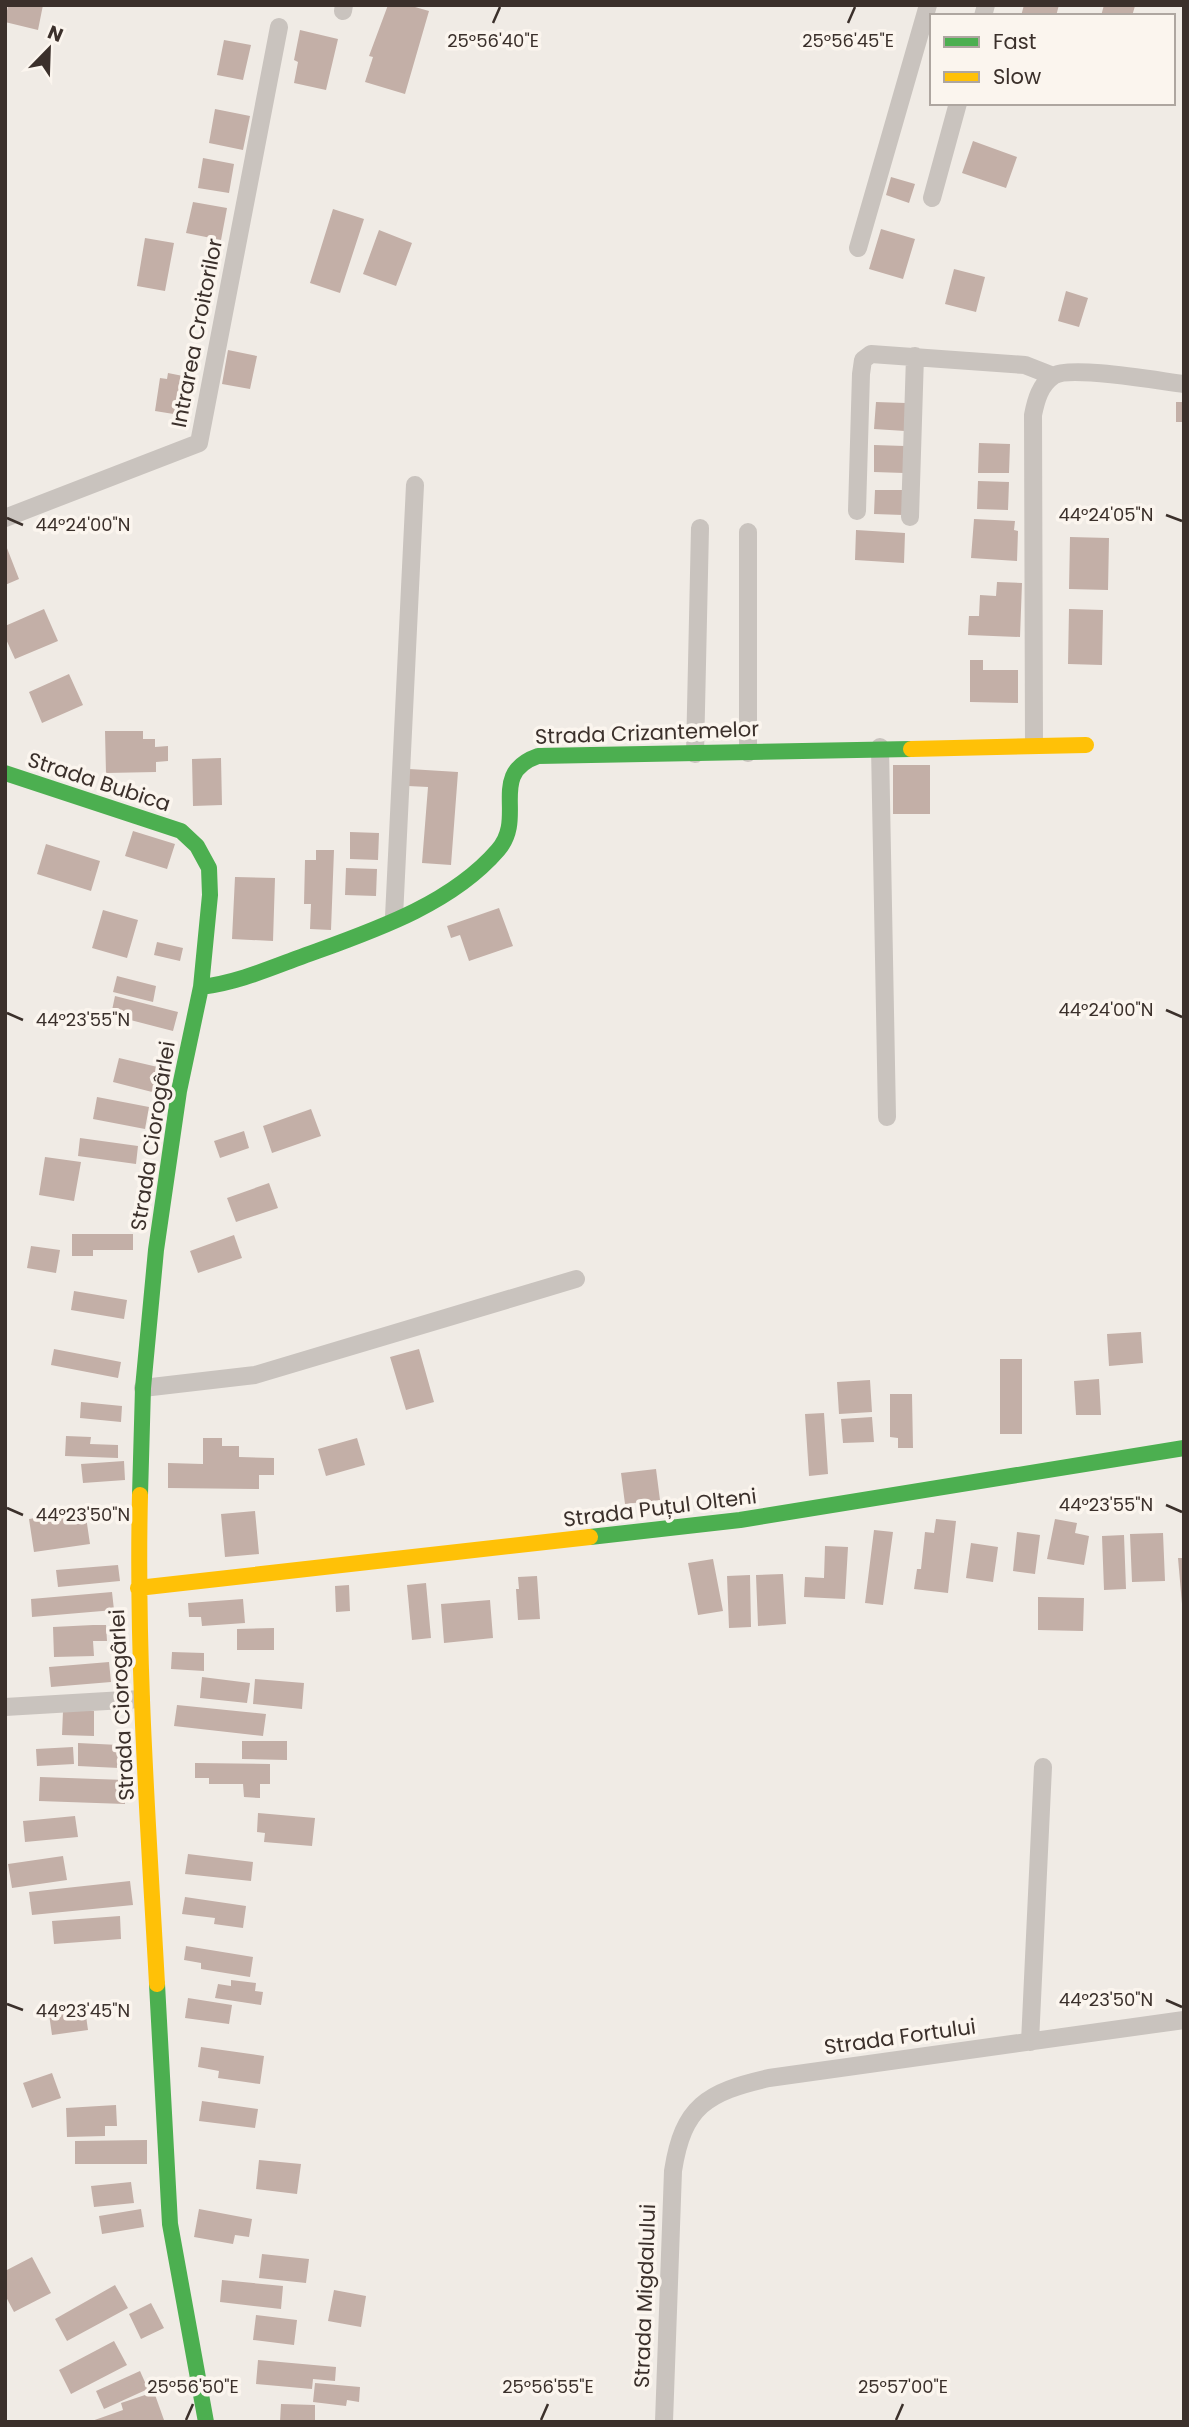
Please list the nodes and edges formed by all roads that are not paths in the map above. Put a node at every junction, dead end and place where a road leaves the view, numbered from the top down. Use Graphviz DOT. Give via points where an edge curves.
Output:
graph roads {
  1 [pos="928,5"];
  2 [pos="279,27"];
  3 [pos="957,105"];
  4 [pos="932,198"];
  5 [pos="858,248"];
  6 [pos="915,356"];
  7 [pos="1053,376"];
  8 [pos="1184,384"];
  9 [pos="415,485"];
  10 [pos="857,511"];
  11 [pos="5,517"];
  12 [pos="909,517"];
  13 [pos="700,528"];
  14 [pos="748,532"];
  15 [pos="1086,744"];
  16 [pos="1034,745"];
  17 [pos="880,747"];
  18 [pos="748,753"];
  19 [pos="695,754"];
  20 [pos="5,773"];
  21 [pos="394,917"];
  22 [pos="201,987"];
  23 [pos="887,1117"];
  24 [pos="576,1279"];
  25 [pos="143,1388"];
  26 [pos="1184,1448"];
  27 [pos="138,1588"];
  28 [pos="141,1699"];
  29 [pos="5,1707"];
  30 [pos="1043,1767"];
  31 [pos="1184,2020"];
  32 [pos="1030,2042"];
  33 [pos="673,2171"];
  34 [pos="206,2422"];
  35 [pos="664,2422"];
  1 -- 5 [label="street"];
  2 -- 11 [label="street, Intrarea Croitorilor" via="200,443"];
  3 -- 4 [label="street"];
  6 -- 7 [label="street" via="1025,365"];
  6 -- 10 [label="street" via="881,353 863,360"];
  6 -- 12 [label="street"];
  7 -- 8 [label="street" via="1077,372"];
  7 -- 16 [label="street" via="1037,398 1033,415"];
  9 -- 21 [label="street"];
  13 -- 19 [label="street"];
  14 -- 18 [label="street"];
  15 -- 16 [label="street, Strada Crizantemelor"];
  16 -- 17 [label="street, Strada Crizantemelor"];
  17 -- 18 [label="street, Strada Crizantemelor"];
  17 -- 23 [label="street"];
  18 -- 19 [label="street, Strada Crizantemelor"];
  19 -- 21 [label="street, Strada Crizantemelor" via="524,759 512,773 505,842 464,883"];
  20 -- 22 [label="street, Strada Bubica" via="158,821 181,831 197,846 209,868 211,895"];
  21 -- 22 [label="street, Strada Crizantemelor" via="226,984"];
  22 -- 25 [label="street, Strada Ciorogârlei" via="179,1091 156,1250"];
  24 -- 25 [label="street" via="255,1375"];
  25 -- 27 [label="street, Strada Ciorogârlei"];
  26 -- 27 [label="street, Strada Puțul Olteni" via="740,1520"];
  27 -- 28 [label="street, Strada Ciorogârlei"];
  28 -- 29 [label="street"];
  28 -- 34 [label="street, Strada Ciorogârlei" via="170,2224"];
  30 -- 32 [label="street"];
  31 -- 32 [label="street, Strada Fortului"];
  32 -- 33 [label="street, Strada Fortului" via="742,2084 700,2106 686,2122"];
  33 -- 35 [label="street, Strada Migdalului"];
}
